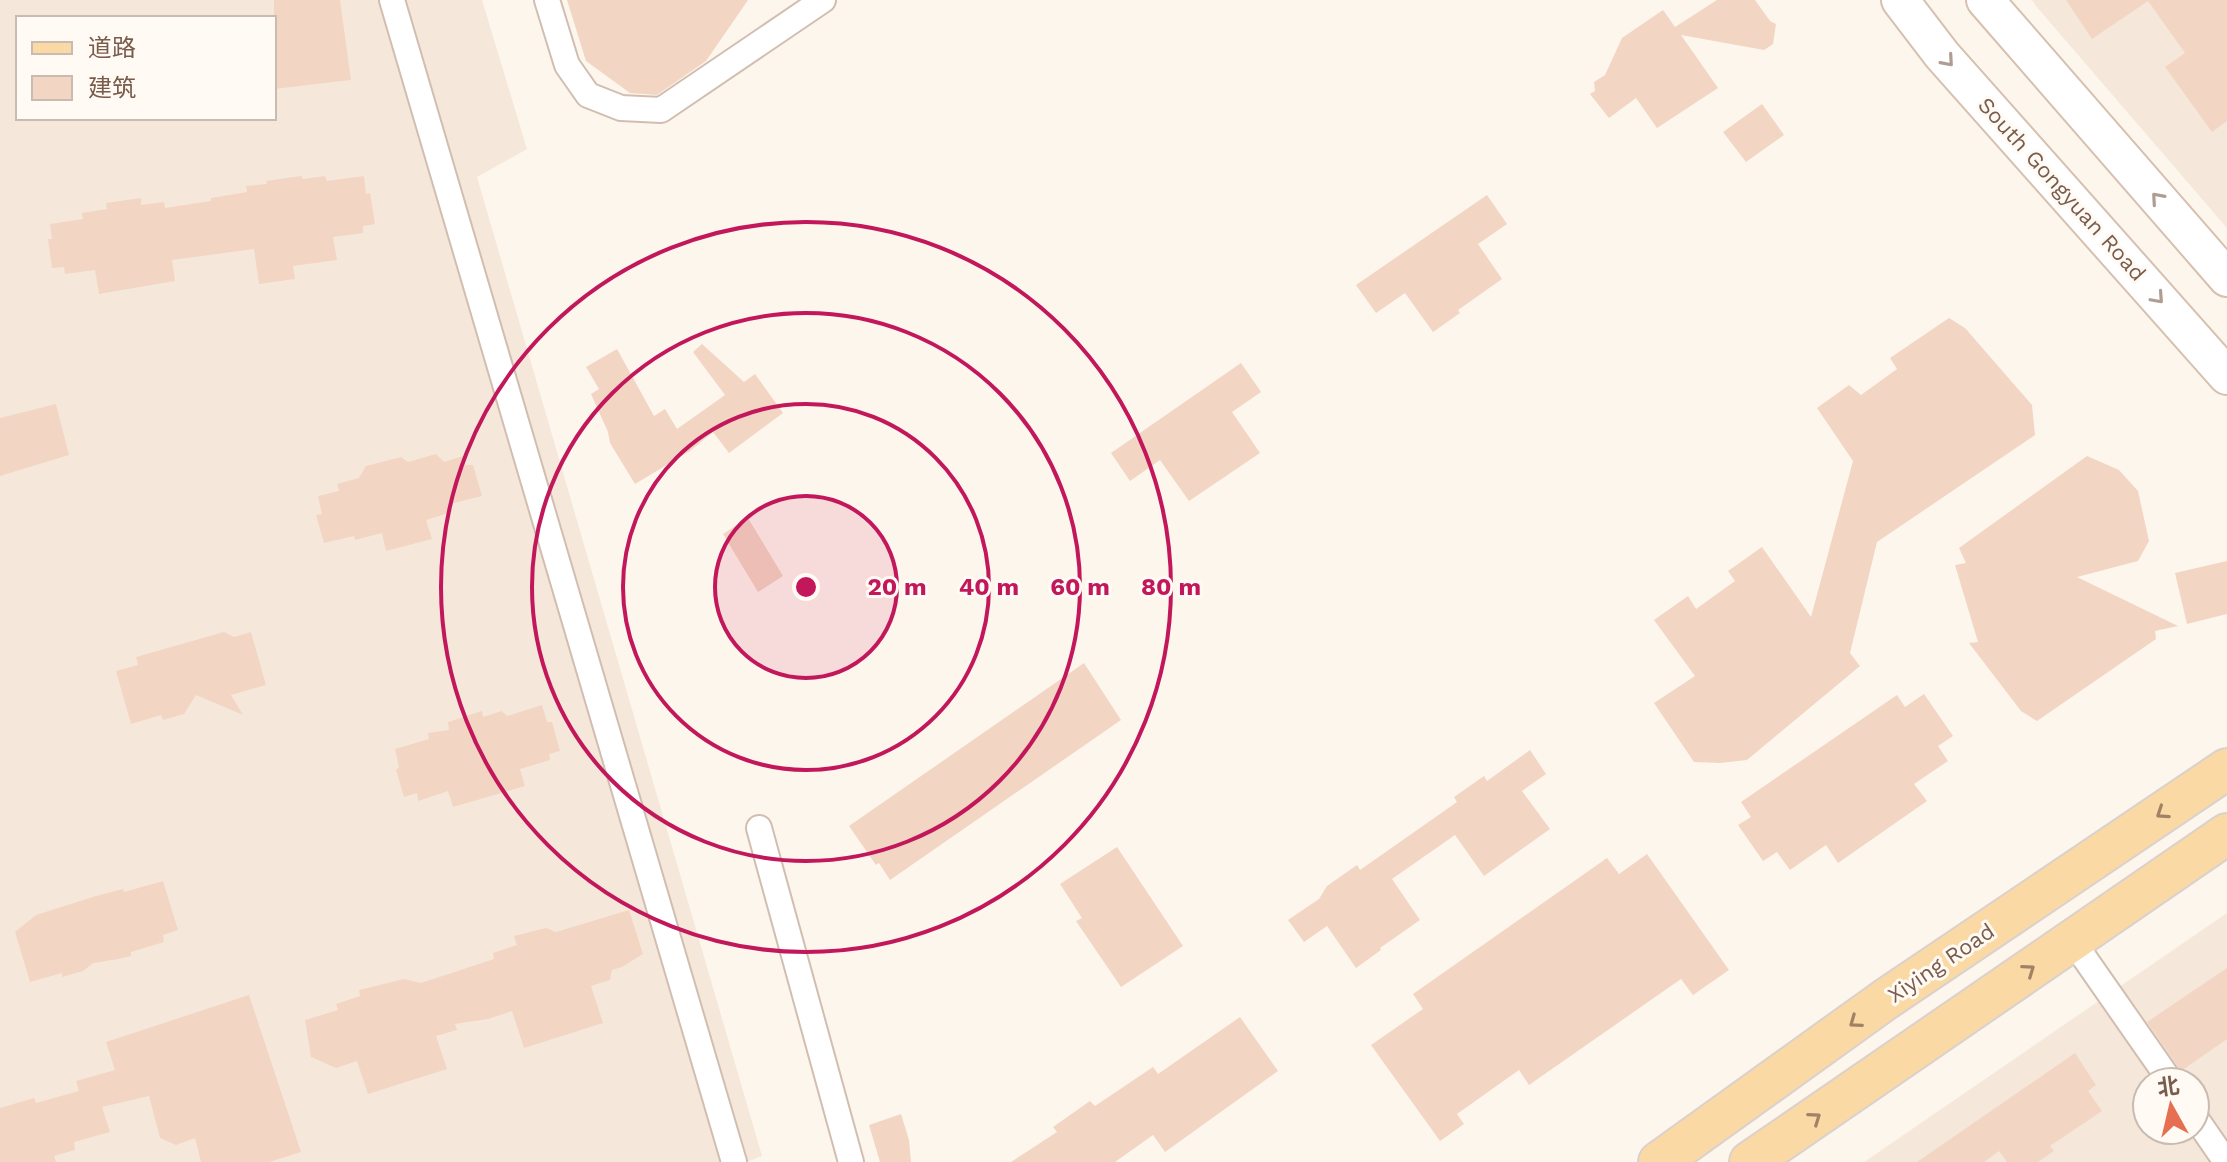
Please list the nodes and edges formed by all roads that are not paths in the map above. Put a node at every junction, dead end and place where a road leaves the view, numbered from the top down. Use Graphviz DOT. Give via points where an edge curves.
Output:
graph roads {
  1 [pos="392,0"];
  2 [pos="547,0"];
  3 [pos="823,0"];
  4 [pos="1900,0"];
  5 [pos="1985,0"];
  6 [pos="2227,278"];
  7 [pos="2227,376"];
  8 [pos="2227,769"];
  9 [pos="759,828"];
  10 [pos="2227,834"];
  11 [pos="2072,940"];
  12 [pos="2160,1066"];
  13 [pos="2211,1140"];
  14 [pos="734,1162"];
  15 [pos="851,1162"];
  16 [pos="1659,1162"];
  17 [pos="1750,1162"];
  18 [pos="2226,1162"];
  1 -- 14 [label="street"];
  2 -- 3 [label="street" via="567,65 588,95 621,108 661,110"];
  4 -- 7 [label="main road, South Gongyuan Road, one-way" via="1942,55"];
  6 -- 5 [label="main road, one-way"];
  8 -- 16 [label="main road, Xiying Road, one-way" via="1886,999"];
  9 -- 15 [label="street"];
  10 -- 11 [label="main road"];
  11 -- 12 [label="street"];
  17 -- 11 [label="main road, one-way"];
  13 -- 18 [label="street"];
}
